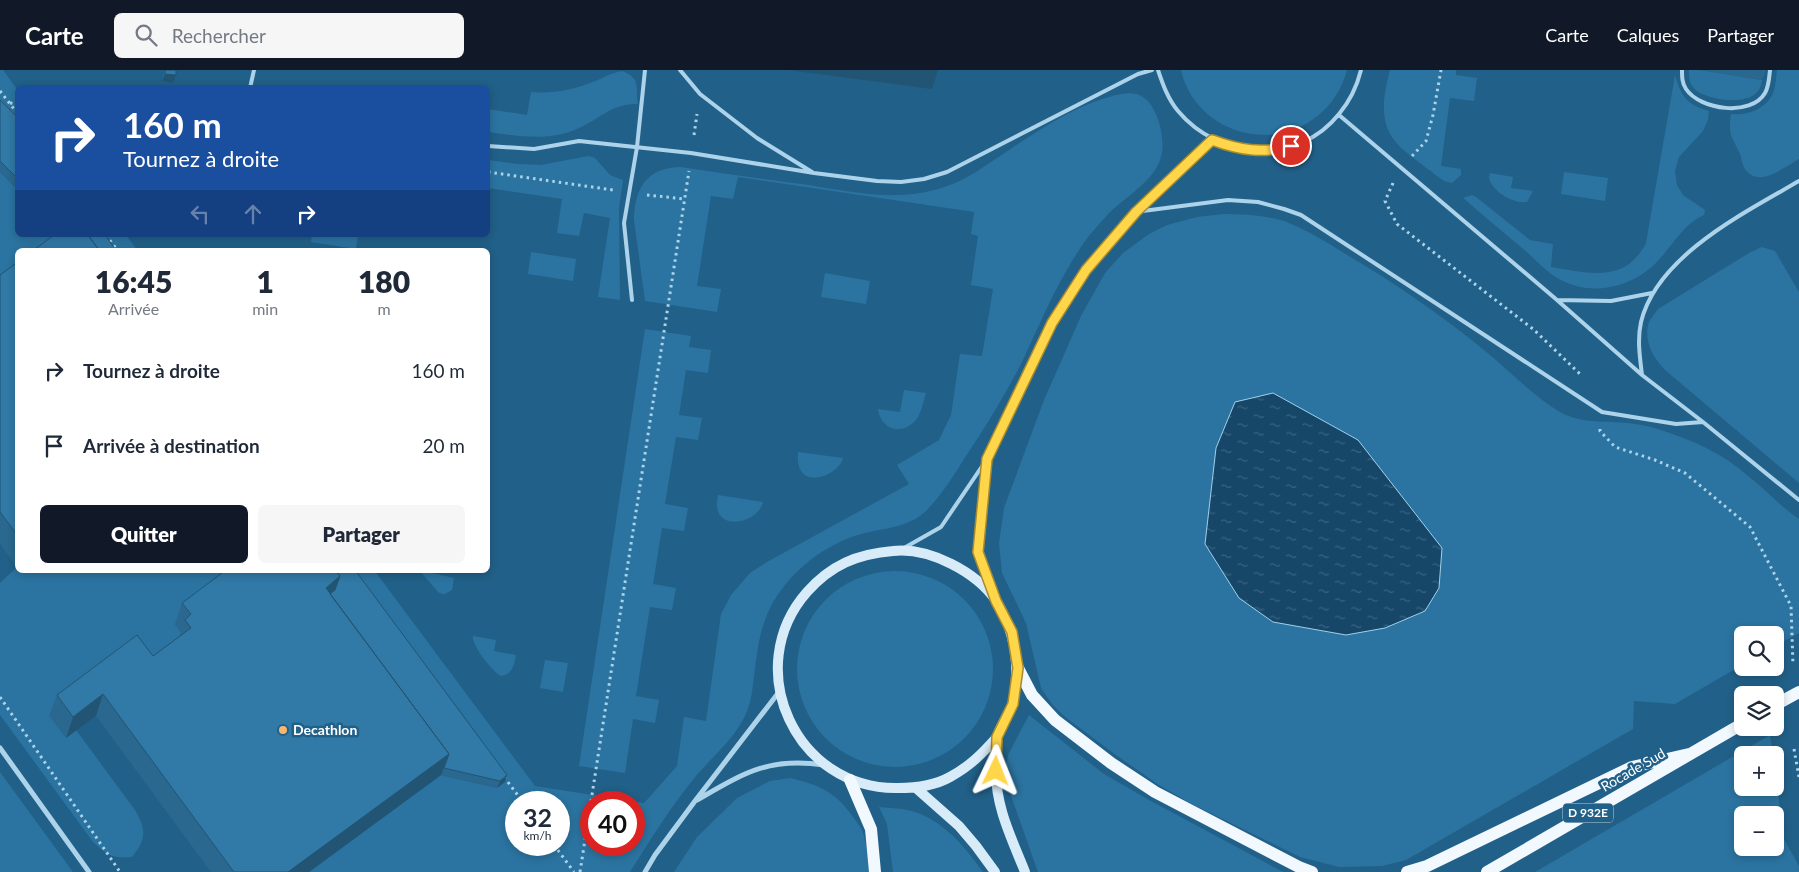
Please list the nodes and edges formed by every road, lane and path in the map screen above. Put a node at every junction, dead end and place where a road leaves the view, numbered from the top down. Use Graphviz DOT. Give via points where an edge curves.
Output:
graph roads {
  1 [pos="254,70"];
  2 [pos="645,70"];
  3 [pos="680,70"];
  4 [pos="1152,70"];
  5 [pos="1158,70"];
  6 [pos="1361,70"];
  7 [pos="1441,70"];
  8 [pos="1682,70"];
  9 [pos="1770,70"];
  10 [pos="251,85"];
  11 [pos="0,92"];
  12 [pos="9,102"];
  13 [pos="15,103"];
  14 [pos="15,110"];
  15 [pos="1339,115"];
  16 [pos="1212,140"];
  17 [pos="490,146"];
  18 [pos="636,147"];
  19 [pos="1401,168"];
  20 [pos="490,172"];
  21 [pos="814,173"];
  22 [pos="1799,181"];
  23 [pos="629,193"];
  24 [pos="1136,212"];
  25 [pos="107,237"];
  26 [pos="116,248"];
  27 [pos="1652,292"];
  28 [pos="632,300"];
  29 [pos="1557,300"];
  30 [pos="1582,376"];
  31 [pos="1642,376"];
  32 [pos="1602,412"];
  33 [pos="1703,422"];
  34 [pos="987,459"];
  35 [pos="1799,500"];
  36 [pos="900,550"];
  37 [pos="996,601"];
  38 [pos="1793,665"];
  39 [pos="1018,668"];
  40 [pos="779,692"];
  41 [pos="1799,692"];
  42 [pos="0,697"];
  43 [pos="1784,700"];
  44 [pos="1734,729"];
  45 [pos="997,737"];
  46 [pos="0,748"];
  47 [pos="1794,749"];
  48 [pos="1689,754"];
  49 [pos="824,766"];
  50 [pos="500,770"];
  51 [pos="1799,777"];
  52 [pos="850,780"];
  53 [pos="916,788"];
  54 [pos="515,791"];
  55 [pos="695,802"];
  56 [pos="562,856"];
  57 [pos="89,872"];
  58 [pos="120,872"];
  59 [pos="574,872"];
  60 [pos="580,872"];
  61 [pos="645,872"];
  62 [pos="876,872"];
  63 [pos="995,872"];
  64 [pos="1025,872"];
  65 [pos="1312,872"];
  66 [pos="1406,872"];
  67 [pos="1487,872"];
  1 -- 10 [label="lane"];
  2 -- 18 [label="lane"];
  3 -- 21 [label="lane" via="700,94 757,138"];
  4 -- 21 [label="lane" via="1138,74 947,172 901,182"];
  5 -- 16 [label="lane" via="1165,91 1177,110"];
  6 -- 15 [label="lane" via="1353,94"];
  7 -- 19 [label="path" via="1426,141"];
  8 -- 9 [label="lane" via="1682,80 1697,100 1738,109 1757,102 1764,94"];
  11 -- 12 [label="path"];
  12 -- 13 [label="path"];
  12 -- 14 [label="path"];
  15 -- 16 [label="lane" via="1322,131 1280,149 1249,150"];
  15 -- 19 [label="lane"];
  16 -- 24 [label="lane"];
  17 -- 18 [label="lane" via="534,150 579,141"];
  18 -- 21 [label="lane"];
  18 -- 23 [label="lane"];
  19 -- 29 [label="lane"];
  19 -- 30 [label="path" via="1384,201 1397,224 1533,328"];
  20 -- 23 [label="path"];
  22 -- 27 [label="lane" via="1688,250"];
  23 -- 28 [label="lane" via="624,223"];
  23 -- 60 [label="path" via="685,198"];
  24 -- 32 [label="lane" via="1228,200 1258,202 1301,215"];
  24 -- 34 [label="lane" via="1086,270 1052,323"];
  25 -- 26 [label="path"];
  27 -- 29 [label="lane" via="1612,301"];
  27 -- 31 [label="lane" via="1641,322"];
  29 -- 31 [label="lane"];
  31 -- 33 [label="lane"];
  32 -- 33 [label="lane" via="1676,424"];
  32 -- 38 [label="path" via="1600,431 1615,447 1685,472 1750,527 1791,606"];
  33 -- 35 [label="lane"];
  34 -- 36 [label="lane" via="941,527"];
  34 -- 37 [label="lane" via="978,552"];
  36 -- 37 [label="street" via="937,556 970,574"];
  36 -- 40 [label="street" via="870,553 842,564 817,581 797,604 780,646"];
  37 -- 39 [label="street" via="1012,632"];
  39 -- 45 [label="street" via="1013,704"];
  39 -- 65 [label="main road" via="1032,695 1055,720 1111,763 1155,792"];
  40 -- 49 [label="street" via="788,720 803,745"];
  40 -- 55 [label="street"];
  41 -- 43 [label="main road"];
  42 -- 58 [label="path"];
  44 -- 48 [label="main road, Rocade Sud / D 932E"];
  45 -- 53 [label="street" via="975,761 948,779"];
  45 -- 64 [label="street" via="1000,807"];
  46 -- 57 [label="street"];
  47 -- 51 [label="path"];
  48 -- 66 [label="main road" via="1632,768 1427,866"];
  48 -- 67 [label="main road, Rocade Sud / D 932E"];
  49 -- 52 [label="street"];
  49 -- 55 [label="street" via="804,762 762,768 737,777"];
  50 -- 54 [label="path"];
  52 -- 53 [label="street" via="882,789"];
  52 -- 62 [label="main road" via="871,829"];
  53 -- 63 [label="street" via="959,826"];
  55 -- 61 [label="street"];
  56 -- 59 [label="path"];
}
